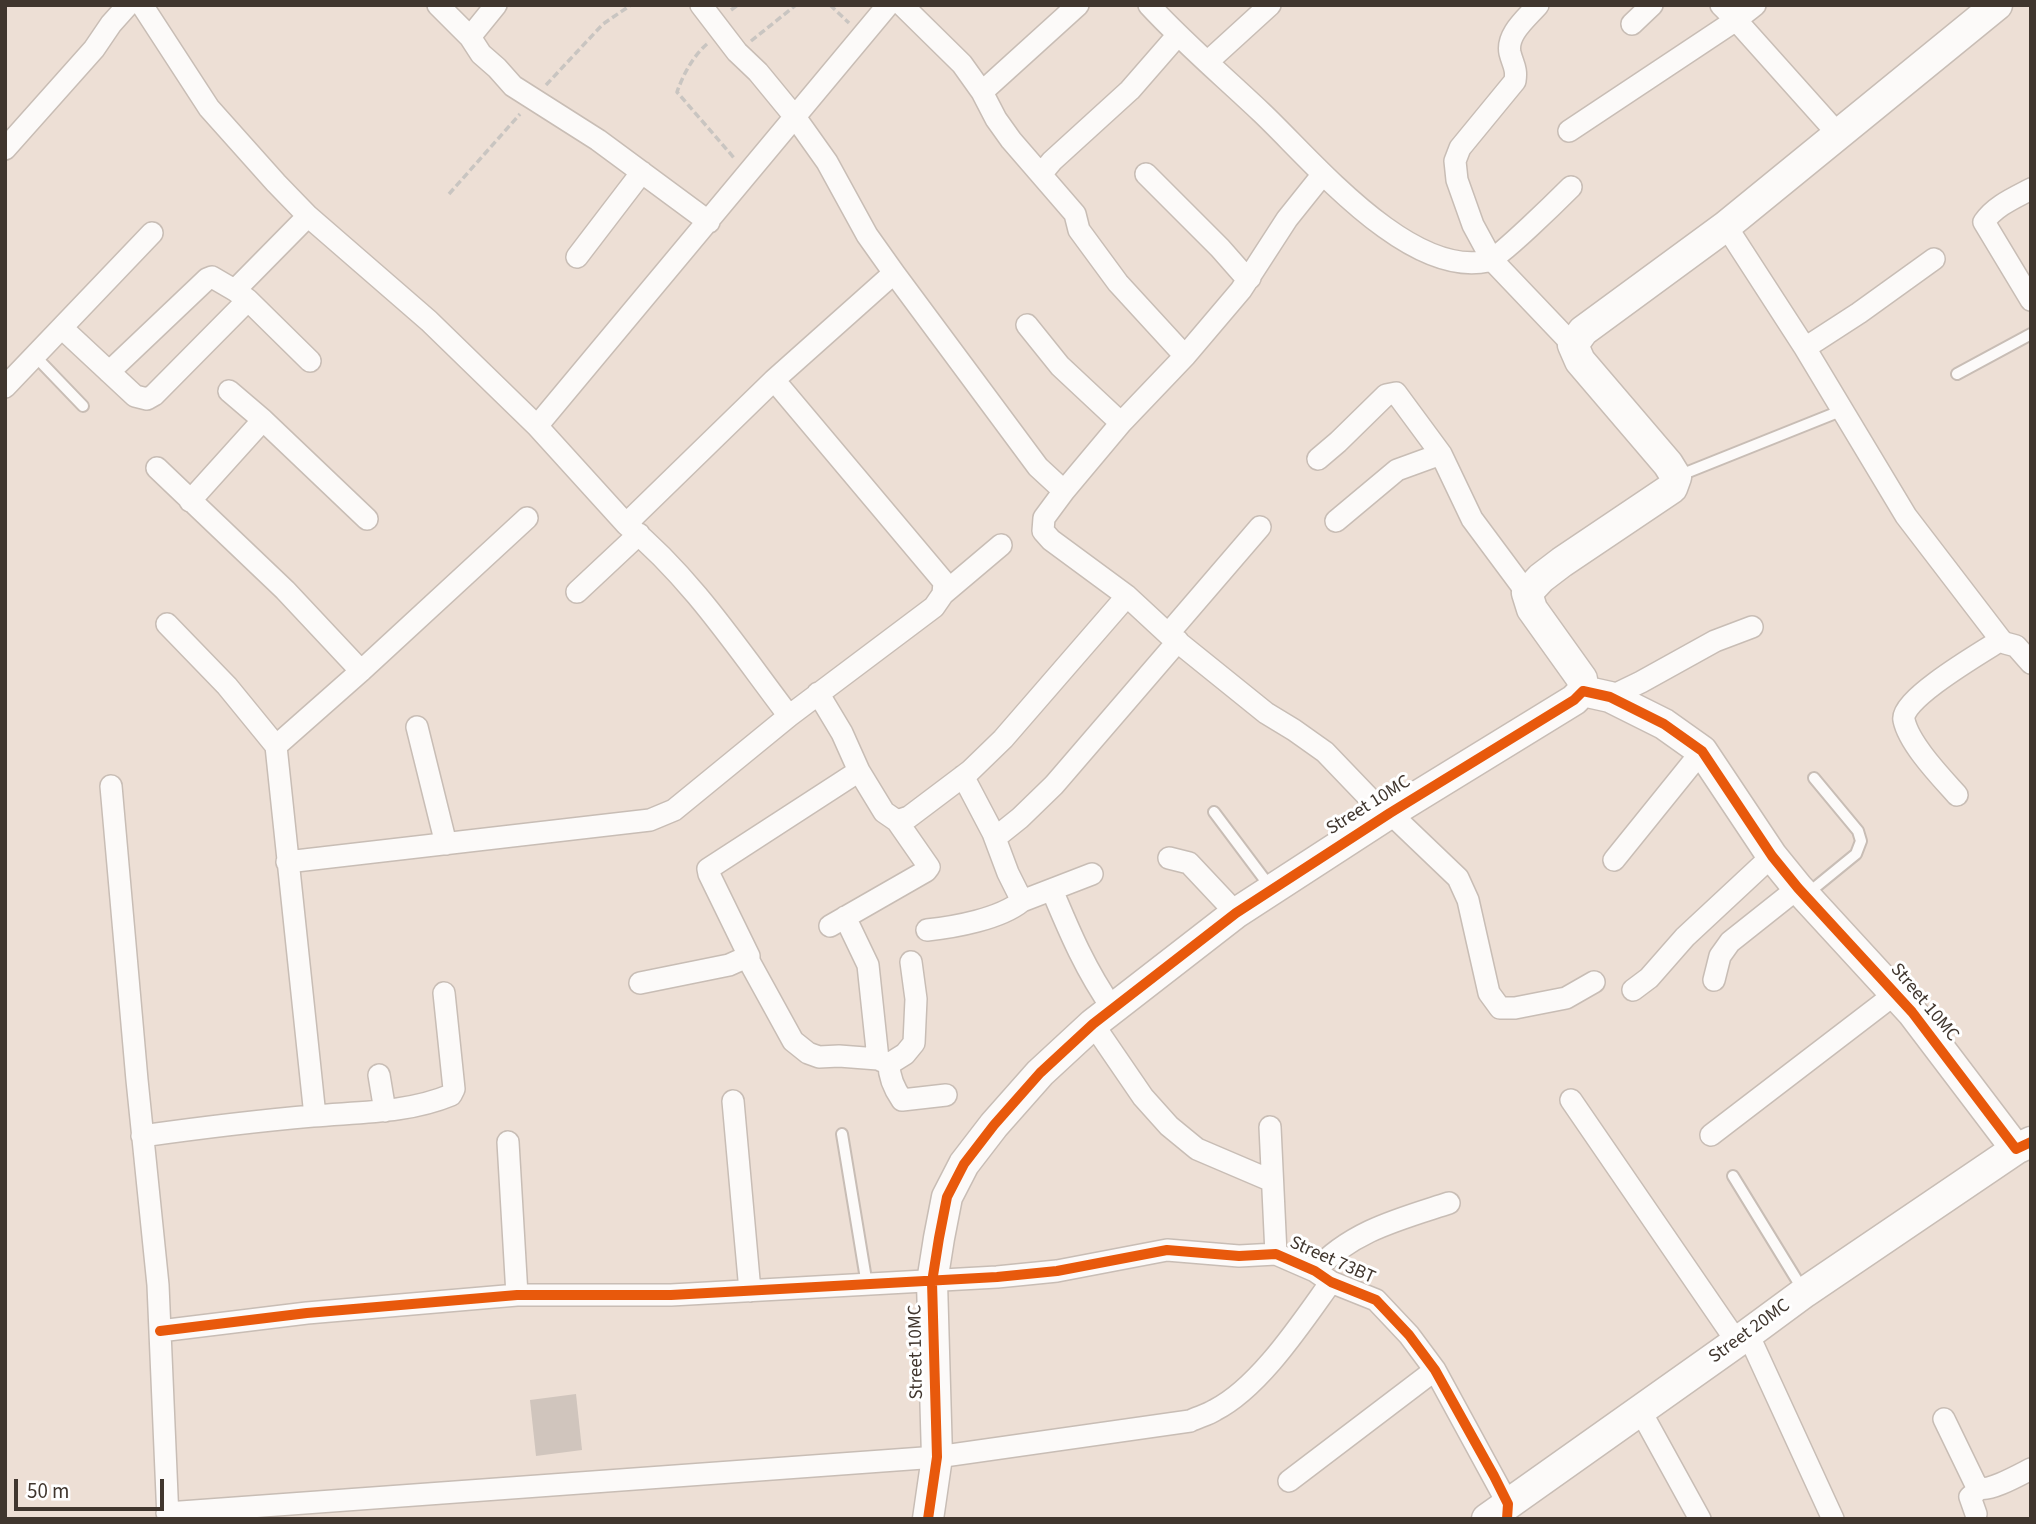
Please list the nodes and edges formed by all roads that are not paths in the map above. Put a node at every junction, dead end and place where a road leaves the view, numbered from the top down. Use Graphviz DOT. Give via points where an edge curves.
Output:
graph roads {
  1 [pos="128,5"];
  2 [pos="142,5"];
  3 [pos="438,5"];
  4 [pos="496,5"];
  5 [pos="701,5"];
  6 [pos="888,5"];
  7 [pos="902,5"];
  8 [pos="1078,5"];
  9 [pos="1149,5"];
  10 [pos="1270,5"];
  11 [pos="1538,5"];
  12 [pos="1652,5"];
  13 [pos="1755,5"];
  14 [pos="1997,5"];
  15 [pos="1729,13"];
  16 [pos="1632,24"];
  17 [pos="1177,36"];
  18 [pos="470,37"];
  19 [pos="1209,64"];
  20 [pos="982,92"];
  21 [pos="795,117"];
  22 [pos="1569,131"];
  23 [pos="1838,134"];
  24 [pos="5,149"];
  25 [pos="642,172"];
  26 [pos="1042,173"];
  27 [pos="1146,174"];
  28 [pos="1323,174"];
  29 [pos="1571,187"];
  30 [pos="2031,188"];
  31 [pos="308,216"];
  32 [pos="709,222"];
  33 [pos="1726,226"];
  34 [pos="152,233"];
  35 [pos="578,257"];
  36 [pos="1934,259"];
  37 [pos="1492,260"];
  38 [pos="894,273"];
  39 [pos="1250,278"];
  40 [pos="242,296"];
  41 [pos="2031,300"];
  42 [pos="1027,325"];
  43 [pos="62,328"];
  44 [pos="2031,334"];
  45 [pos="1573,345"];
  46 [pos="1805,348"];
  47 [pos="35,356"];
  48 [pos="1185,356"];
  49 [pos="310,361"];
  50 [pos="109,372"];
  51 [pos="1957,374"];
  52 [pos="774,380"];
  53 [pos="5,387"];
  54 [pos="229,391"];
  55 [pos="83,407"];
  56 [pos="1843,410"];
  57 [pos="263,420"];
  58 [pos="1121,423"];
  59 [pos="537,426"];
  60 [pos="1441,454"];
  61 [pos="1318,459"];
  62 [pos="157,468"];
  63 [pos="1676,477"];
  64 [pos="1064,491"];
  65 [pos="190,501"];
  66 [pos="527,518"];
  67 [pos="367,519"];
  68 [pos="1336,521"];
  69 [pos="1260,527"];
  70 [pos="632,529"];
  71 [pos="1001,545"];
  72 [pos="577,592"];
  73 [pos="1527,593"];
  74 [pos="943,594"];
  75 [pos="1127,596"];
  76 [pos="167,624"];
  77 [pos="1752,627"];
  78 [pos="1173,638"];
  79 [pos="2016,640"];
  80 [pos="2031,663"];
  81 [pos="361,671"];
  82 [pos="818,693"];
  83 [pos="1596,694"];
  84 [pos="789,716"];
  85 [pos="417,727"];
  86 [pos="276,746"];
  87 [pos="1702,751"];
  88 [pos="859,771"];
  89 [pos="963,776"];
  90 [pos="1814,778"];
  91 [pos="111,786"];
  92 [pos="1957,795"];
  93 [pos="1214,812"];
  94 [pos="1390,813"];
  95 [pos="897,821"];
  96 [pos="995,838"];
  97 [pos="446,844"];
  98 [pos="1772,856"];
  99 [pos="1168,858"];
  100 [pos="1614,860"];
  101 [pos="287,862"];
  102 [pos="1092,874"];
  103 [pos="1052,890"];
  104 [pos="1272,890"];
  105 [pos="1801,892"];
  106 [pos="1022,901"];
  107 [pos="1236,914"];
  108 [pos="927,930"];
  109 [pos="749,956"];
  110 [pos="911,962"];
  111 [pos="1714,980"];
  112 [pos="1594,982"];
  113 [pos="640,983"];
  114 [pos="1633,990"];
  115 [pos="444,993"];
  116 [pos="1895,994"];
  117 [pos="1103,1016"];
  118 [pos="883,1062"];
  119 [pos="379,1075"];
  120 [pos="946,1095"];
  121 [pos="1571,1100"];
  122 [pos="733,1101"];
  123 [pos="385,1111"];
  124 [pos="315,1116"];
  125 [pos="1270,1128"];
  126 [pos="842,1133"];
  127 [pos="1711,1135"];
  128 [pos="142,1136"];
  129 [pos="508,1142"];
  130 [pos="2023,1145"];
  131 [pos="1733,1176"];
  132 [pos="1272,1181"];
  133 [pos="1449,1203"];
  134 [pos="1276,1254"];
  135 [pos="1323,1276"];
  136 [pos="933,1282"];
  137 [pos="867,1285"];
  138 [pos="750,1291"];
  139 [pos="1805,1292"];
  140 [pos="517,1295"];
  141 [pos="160,1331"];
  142 [pos="1742,1338"];
  143 [pos="1435,1370"];
  144 [pos="1640,1410"];
  145 [pos="1944,1419"];
  146 [pos="937,1457"];
  147 [pos="2031,1469"];
  148 [pos="1289,1480"];
  149 [pos="1980,1488"];
  150 [pos="1501,1514"];
  151 [pos="168,1516"];
  152 [pos="1975,1517"];
  153 [pos="928,1519"];
  154 [pos="1700,1519"];
  155 [pos="1833,1519"];
  1 -- 24 [label="street"];
  2 -- 31 [label="street" via="209,108"];
  3 -- 18 [label="street"];
  4 -- 18 [label="street"];
  5 -- 21 [label="street"];
  6 -- 21 [label="street"];
  7 -- 20 [label="street" via="962,64"];
  8 -- 20 [label="street"];
  9 -- 17 [label="street"];
  10 -- 19 [label="street"];
  11 -- 37 [label="street" via="1510,41 1515,81 1460,148 1455,161 1473,225"];
  12 -- 16 [label="street"];
  13 -- 15 [label="street"];
  14 -- 23 [label="street"];
  15 -- 22 [label="street"];
  15 -- 23 [label="street"];
  17 -- 19 [label="street"];
  17 -- 26 [label="street" via="1130,90"];
  18 -- 25 [label="street" via="513,86"];
  19 -- 28 [label="street"];
  20 -- 26 [label="street" via="1011,140"];
  21 -- 32 [label="street"];
  21 -- 38 [label="street"];
  23 -- 33 [label="street"];
  25 -- 32 [label="street"];
  25 -- 35 [label="street"];
  26 -- 48 [label="street" via="1075,214 1079,230 1118,283"];
  27 -- 39 [label="street"];
  28 -- 37 [label="street" via="1402,239 1455,262"];
  28 -- 39 [label="street" via="1287,219"];
  29 -- 37 [label="street"];
  30 -- 41 [label="street" via="2005,202 1984,222"];
  31 -- 40 [label="street" via="240,285"];
  31 -- 59 [label="street" via="429,321"];
  32 -- 59 [label="street"];
  33 -- 45 [label="street" via="1583,331"];
  33 -- 46 [label="street"];
  34 -- 43 [label="street"];
  36 -- 46 [label="street"];
  37 -- 45 [label="street"];
  38 -- 52 [label="street"];
  38 -- 64 [label="street" via="1038,467"];
  39 -- 48 [label="street"];
  40 -- 49 [label="street"];
  40 -- 50 [label="street" via="217,279 207,279"];
  40 -- 50 [label="street" via="154,395 147,399 135,396"];
  42 -- 58 [label="street" via="1060,366"];
  43 -- 47 [label="street"];
  43 -- 50 [label="street"];
  44 -- 51 [label="lane"];
  45 -- 63 [label="street" via="1580,361"];
  46 -- 56 [label="street"];
  47 -- 53 [label="street"];
  47 -- 55 [label="lane"];
  48 -- 58 [label="street"];
  52 -- 70 [label="street"];
  52 -- 74 [label="street" via="934,569 944,582"];
  54 -- 57 [label="street"];
  56 -- 63 [label="lane"];
  56 -- 79 [label="street" via="1906,516"];
  57 -- 65 [label="street"];
  57 -- 67 [label="street"];
  58 -- 64 [label="street"];
  59 -- 70 [label="street"];
  60 -- 61 [label="street" via="1396,393 1386,396"];
  60 -- 68 [label="street" via="1397,470"];
  60 -- 73 [label="street" via="1472,519"];
  62 -- 65 [label="street"];
  63 -- 73 [label="street" via="1672,488 1562,562"];
  64 -- 75 [label="street" via="1044,518 1043,531"];
  65 -- 81 [label="street" via="285,590"];
  66 -- 81 [label="street"];
  69 -- 78 [label="street"];
  70 -- 72 [label="street"];
  70 -- 84 [label="street" via="695,592"];
  71 -- 74 [label="street"];
  73 -- 83 [label="street" via="1532,609"];
  74 -- 82 [label="street" via="934,607"];
  75 -- 78 [label="street"];
  75 -- 89 [label="street" via="1003,739"];
  76 -- 86 [label="street"];
  77 -- 83 [label="street" via="1715,641 1641,682"];
  78 -- 94 [label="street" via="1266,713 1325,752 1372,801"];
  78 -- 96 [label="street" via="1054,785"];
  79 -- 80 [label="street"];
  79 -- 92 [label="street" via="1921,694 1904,713 1912,738"];
  81 -- 86 [label="street"];
  82 -- 84 [label="street"];
  82 -- 88 [label="street"];
  83 -- 87 [label="street, Street 10MC" via="1664,724"];
  83 -- 94 [label="street, Street 10MC" via="1574,700"];
  84 -- 97 [label="street" via="674,810 650,820"];
  85 -- 97 [label="street"];
  86 -- 101 [label="street"];
  87 -- 98 [label="street, Street 10MC"];
  87 -- 100 [label="street"];
  88 -- 95 [label="street" via="884,812"];
  88 -- 109 [label="street" via="708,869"];
  89 -- 95 [label="street"];
  89 -- 96 [label="street"];
  90 -- 105 [label="lane" via="1858,831 1861,841 1856,854"];
  91 -- 128 [label="street"];
  93 -- 104 [label="lane"];
  94 -- 104 [label="street, Street 10MC"];
  94 -- 112 [label="street" via="1458,878 1468,900 1489,993 1500,1008 1566,998"];
  95 -- 118 [label="street" via="929,867 838,922 868,965"];
  96 -- 106 [label="street"];
  97 -- 101 [label="street"];
  98 -- 105 [label="street, Street 10MC"];
  98 -- 114 [label="street"];
  99 -- 107 [label="street" via="1189,863"];
  101 -- 124 [label="street"];
  102 -- 103 [label="street"];
  103 -- 106 [label="street"];
  103 -- 117 [label="street" via="1094,982"];
  104 -- 107 [label="street, Street 10MC"];
  105 -- 111 [label="street" via="1730,942 1720,956"];
  105 -- 116 [label="street, Street 10MC"];
  106 -- 108 [label="street" via="957,926"];
  107 -- 117 [label="street, Street 10MC"];
  109 -- 113 [label="street" via="729,965"];
  109 -- 118 [label="street" via="793,1041 808,1053"];
  110 -- 118 [label="street" via="916,999 914,1043 905,1054"];
  115 -- 123 [label="street" via="451,1096"];
  116 -- 127 [label="street"];
  116 -- 130 [label="street, Street 10MC"];
  117 -- 132 [label="street" via="1143,1097 1170,1126 1197,1149"];
  117 -- 136 [label="street, Street 10MC" via="1040,1073 964,1164 947,1198"];
  118 -- 120 [label="street" via="902,1100"];
  119 -- 123 [label="street"];
  121 -- 142 [label="street"];
  122 -- 138 [label="street"];
  123 -- 124 [label="street"];
  124 -- 128 [label="street"];
  125 -- 132 [label="street"];
  126 -- 137 [label="lane"];
  128 -- 141 [label="street"];
  129 -- 140 [label="street"];
  130 -- 139 [label="street, Street 20MC"];
  131 -- 139 [label="lane"];
  132 -- 134 [label="street"];
  133 -- 135 [label="street" via="1364,1233 1323,1261"];
  134 -- 135 [label="street, Street 73BT"];
  134 -- 136 [label="street, Street 73BT" via="1167,1250 1056,1272"];
  135 -- 143 [label="street, Street 73BT" via="1376,1300"];
  135 -- 146 [label="street" via="1286,1344 1243,1390 1216,1410 1190,1421"];
  136 -- 137 [label="street, Street 73BT"];
  136 -- 146 [label="street, Street 10MC"];
  137 -- 138 [label="street, Street 73BT"];
  138 -- 140 [label="street, Street 73BT"];
  139 -- 142 [label="street, Street 20MC"];
  140 -- 141 [label="street, Street 73BT"];
  141 -- 151 [label="street"];
  142 -- 144 [label="street, Street 20MC"];
  142 -- 155 [label="street"];
  143 -- 148 [label="street"];
  143 -- 150 [label="street, Street 73BT"];
  144 -- 150 [label="street, Street 20MC"];
  144 -- 154 [label="street"];
  145 -- 149 [label="street"];
  146 -- 151 [label="street"];
  146 -- 153 [label="street, Street 10MC"];
  147 -- 149 [label="street"];
  149 -- 152 [label="street" via="1970,1497"];
}
